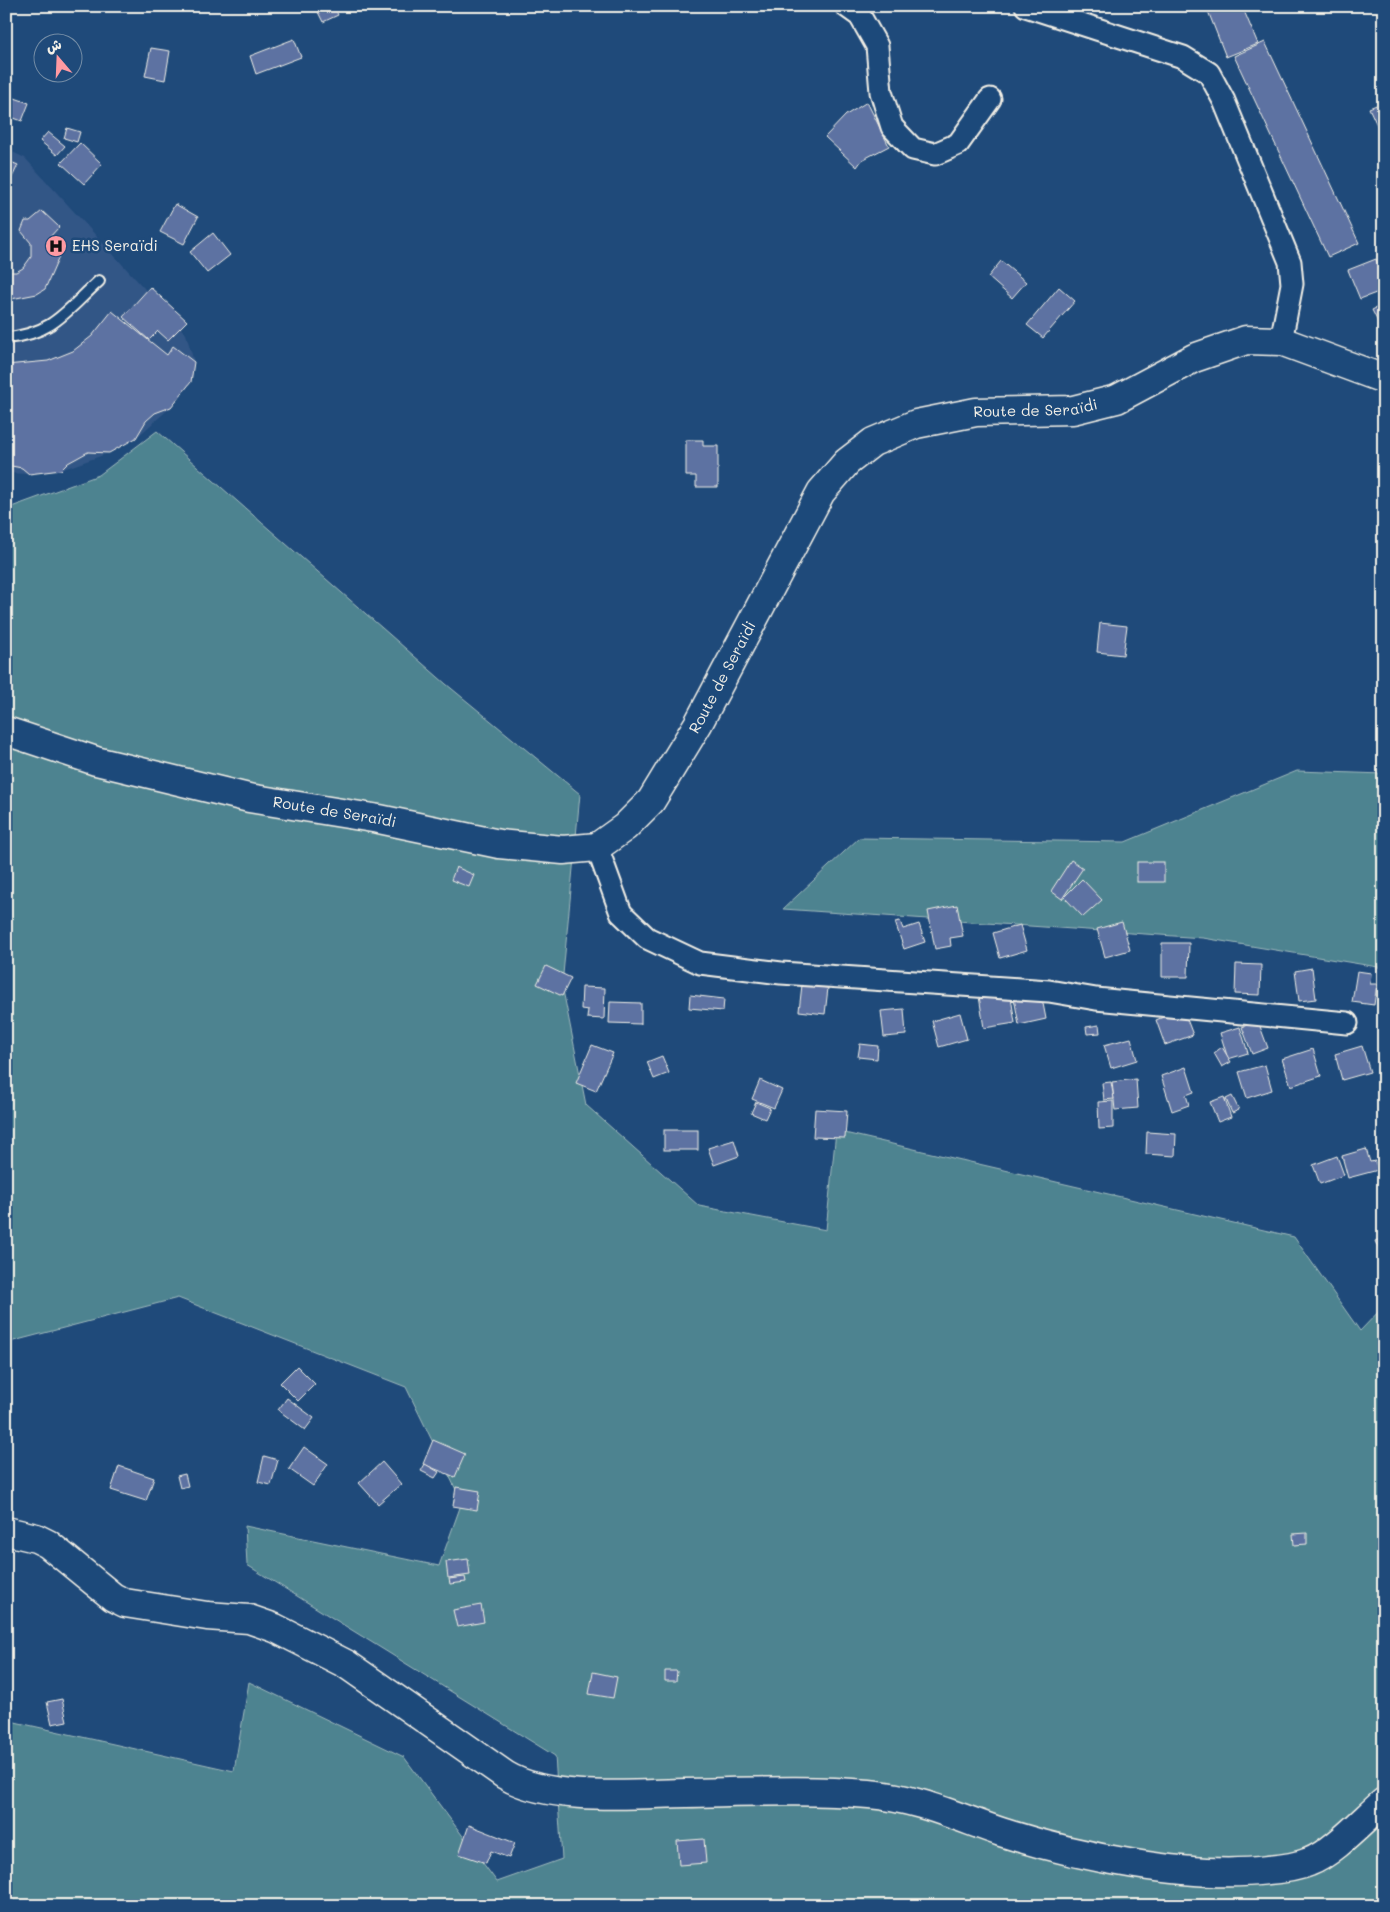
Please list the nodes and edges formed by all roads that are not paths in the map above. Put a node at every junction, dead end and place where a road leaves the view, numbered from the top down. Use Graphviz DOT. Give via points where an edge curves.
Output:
graph roads {
  1 [pos="846,6"];
  2 [pos="1026,6"];
  3 [pos="990,99"];
  4 [pos="98,281"];
  5 [pos="6,338"];
  6 [pos="1281,341"];
  7 [pos="1384,379"];
  8 [pos="6,731"];
  9 [pos="597,847"];
  10 [pos="1347,1023"];
  11 [pos="6,1531"];
  12 [pos="1384,1802"];
  1 -- 3 [label="street" via="860,16 877,46 881,92 892,127 913,149 935,154 958,144"];
  2 -- 6 [label="street" via="1183,57 1209,73 1224,101 1290,262 1292,284"];
  4 -- 5 [label="lane" via="47,328 26,336"];
  6 -- 7 [label="main road, Route de Seraïdi"];
  6 -- 9 [label="main road, Route de Seraïdi" via="1246,340 1194,358 1117,399 1073,410 976,412 916,424 873,442 847,462 821,492 698,724 651,801 625,827"];
  8 -- 9 [label="main road, Route de Seraïdi" via="96,761 249,798 379,819 499,844 563,850"];
  9 -- 10 [label="street" via="621,913 647,938 700,963 781,973 1049,991 1096,999"];
  11 -- 12 [label="main road" via="48,1544 113,1597 125,1603 249,1619 275,1628 346,1664 505,1775 541,1790 891,1796 1079,1853 1174,1869 1240,1872 1309,1862 1347,1835"];
}
